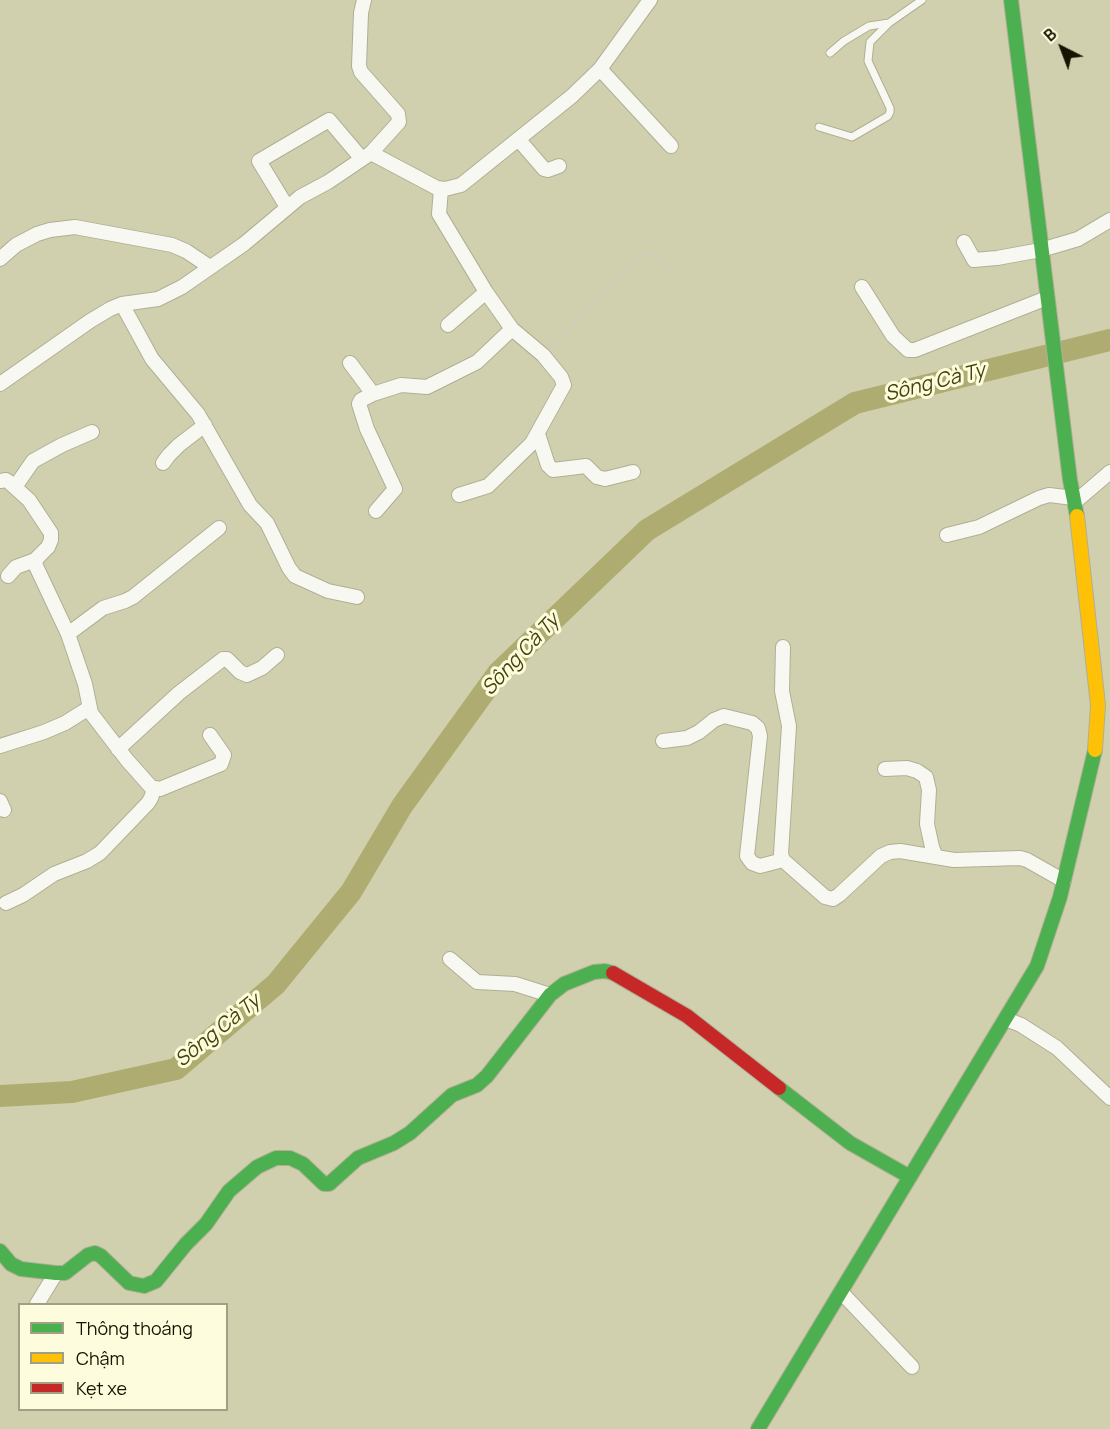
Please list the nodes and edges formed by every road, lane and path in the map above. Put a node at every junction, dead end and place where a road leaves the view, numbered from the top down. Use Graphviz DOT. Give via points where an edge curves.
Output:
graph roads {
  1 [pos="364,0"];
  2 [pos="650,0"];
  3 [pos="922,0"];
  4 [pos="1011,0"];
  5 [pos="889,23"];
  6 [pos="830,54"];
  7 [pos="600,69"];
  8 [pos="819,127"];
  9 [pos="519,140"];
  10 [pos="671,146"];
  11 [pos="366,156"];
  12 [pos="559,166"];
  13 [pos="441,189"];
  14 [pos="287,207"];
  15 [pos="1110,220"];
  16 [pos="964,242"];
  17 [pos="1041,250"];
  18 [pos="1,255"];
  19 [pos="210,267"];
  20 [pos="675,275"];
  21 [pos="862,287"];
  22 [pos="486,292"];
  23 [pos="1047,302"];
  24 [pos="122,304"];
  25 [pos="448,325"];
  26 [pos="512,329"];
  27 [pos="543,355"];
  28 [pos="350,363"];
  29 [pos="0,384"];
  30 [pos="373,394"];
  31 [pos="205,425"];
  32 [pos="92,432"];
  33 [pos="538,434"];
  34 [pos="164,463"];
  35 [pos="633,472"];
  36 [pos="1110,472"];
  37 [pos="0,481"];
  38 [pos="15,487"];
  39 [pos="459,495"];
  40 [pos="1075,500"];
  41 [pos="376,511"];
  42 [pos="219,528"];
  43 [pos="947,535"];
  44 [pos="35,560"];
  45 [pos="8,576"];
  46 [pos="357,597"];
  47 [pos="68,634"];
  48 [pos="783,647"];
  49 [pos="277,655"];
  50 [pos="89,708"];
  51 [pos="210,735"];
  52 [pos="663,741"];
  53 [pos="0,746"];
  54 [pos="118,748"];
  55 [pos="885,769"];
  56 [pos="154,789"];
  57 [pos="936,857"];
  58 [pos="783,860"];
  59 [pos="1064,881"];
  60 [pos="6,903"];
  61 [pos="450,960"];
  62 [pos="550,995"];
  63 [pos="1006,1020"];
  64 [pos="1110,1098"];
  65 [pos="910,1177"];
  66 [pos="0,1251"];
  67 [pos="56,1273"];
  68 [pos="841,1292"];
  69 [pos="38,1303"];
  70 [pos="912,1367"];
  71 [pos="758,1429"];
  1 -- 11 [label="street" via="359,66 399,118 397,126"];
  2 -- 7 [label="street"];
  3 -- 5 [label="lane"];
  4 -- 17 [label="street"];
  5 -- 6 [label="lane" via="869,26"];
  5 -- 8 [label="lane" via="870,42 867,55 890,112 852,137"];
  7 -- 9 [label="street"];
  7 -- 10 [label="street"];
  9 -- 12 [label="street" via="544,169"];
  9 -- 13 [label="street" via="470,179"];
  11 -- 13 [label="street"];
  11 -- 14 [label="street"];
  11 -- 14 [label="street" via="329,120 259,160"];
  13 -- 22 [label="street" via="439,214"];
  14 -- 19 [label="street"];
  15 -- 17 [label="street" via="1078,239"];
  16 -- 17 [label="street" via="974,260"];
  17 -- 23 [label="street"];
  18 -- 19 [label="street" via="37,234 75,227 172,245"];
  19 -- 24 [label="street" via="164,297"];
  20 -- 27 [label="path" via="655,255 642,254"];
  21 -- 23 [label="street" via="892,336 908,350"];
  22 -- 25 [label="street"];
  22 -- 26 [label="street"];
  23 -- 40 [label="street"];
  24 -- 29 [label="street" via="90,321"];
  24 -- 31 [label="street" via="152,359"];
  26 -- 27 [label="street"];
  26 -- 30 [label="street" via="477,362 432,386 401,385"];
  27 -- 33 [label="street" via="564,385"];
  28 -- 30 [label="street"];
  30 -- 41 [label="street" via="359,404 395,489"];
  31 -- 34 [label="street" via="169,454"];
  31 -- 46 [label="street" via="250,505 267,523 295,576 328,591"];
  32 -- 38 [label="street" via="33,461"];
  33 -- 35 [label="street" via="553,470 586,466 605,479"];
  33 -- 39 [label="street" via="488,486"];
  36 -- 40 [label="street"];
  37 -- 38 [label="street" via="6,480"];
  38 -- 44 [label="street" via="33,504 51,533 48,547"];
  40 -- 43 [label="street" via="1049,495 979,527"];
  40 -- 59 [label="street" via="1098,728"];
  42 -- 47 [label="street" via="133,597 103,608"];
  44 -- 45 [label="street" via="16,567"];
  44 -- 47 [label="street"];
  47 -- 50 [label="street"];
  48 -- 58 [label="street" via="782,692 789,726"];
  49 -- 54 [label="street" via="247,675 227,659 221,660"];
  50 -- 53 [label="street" via="44,732"];
  50 -- 54 [label="street"];
  51 -- 56 [label="street" via="224,755 221,764"];
  52 -- 58 [label="street" via="687,738 724,716 758,728 747,856 760,866"];
  54 -- 56 [label="street"];
  55 -- 57 [label="street" via="907,768 926,777 927,824"];
  56 -- 60 [label="street" via="152,798 104,850"];
  57 -- 58 [label="street" via="890,852 830,899"];
  57 -- 59 [label="street" via="1020,858"];
  59 -- 63 [label="street" via="1041,956"];
  61 -- 62 [label="street" via="477,981 515,984"];
  62 -- 65 [label="street" via="564,984 594,972 616,974 687,1016 850,1143"];
  62 -- 67 [label="street" via="477,1085 452,1095 410,1133 358,1158 329,1184 324,1184 303,1164 290,1158 276,1158 258,1167 230,1191 156,1281 144,1286 129,1283 95,1253 65,1273"];
  63 -- 64 [label="street" via="1057,1048"];
  63 -- 65 [label="street"];
  65 -- 68 [label="street"];
  66 -- 67 [label="street" via="21,1269"];
  67 -- 69 [label="street"];
  68 -- 70 [label="street"];
  68 -- 71 [label="street"];
}
